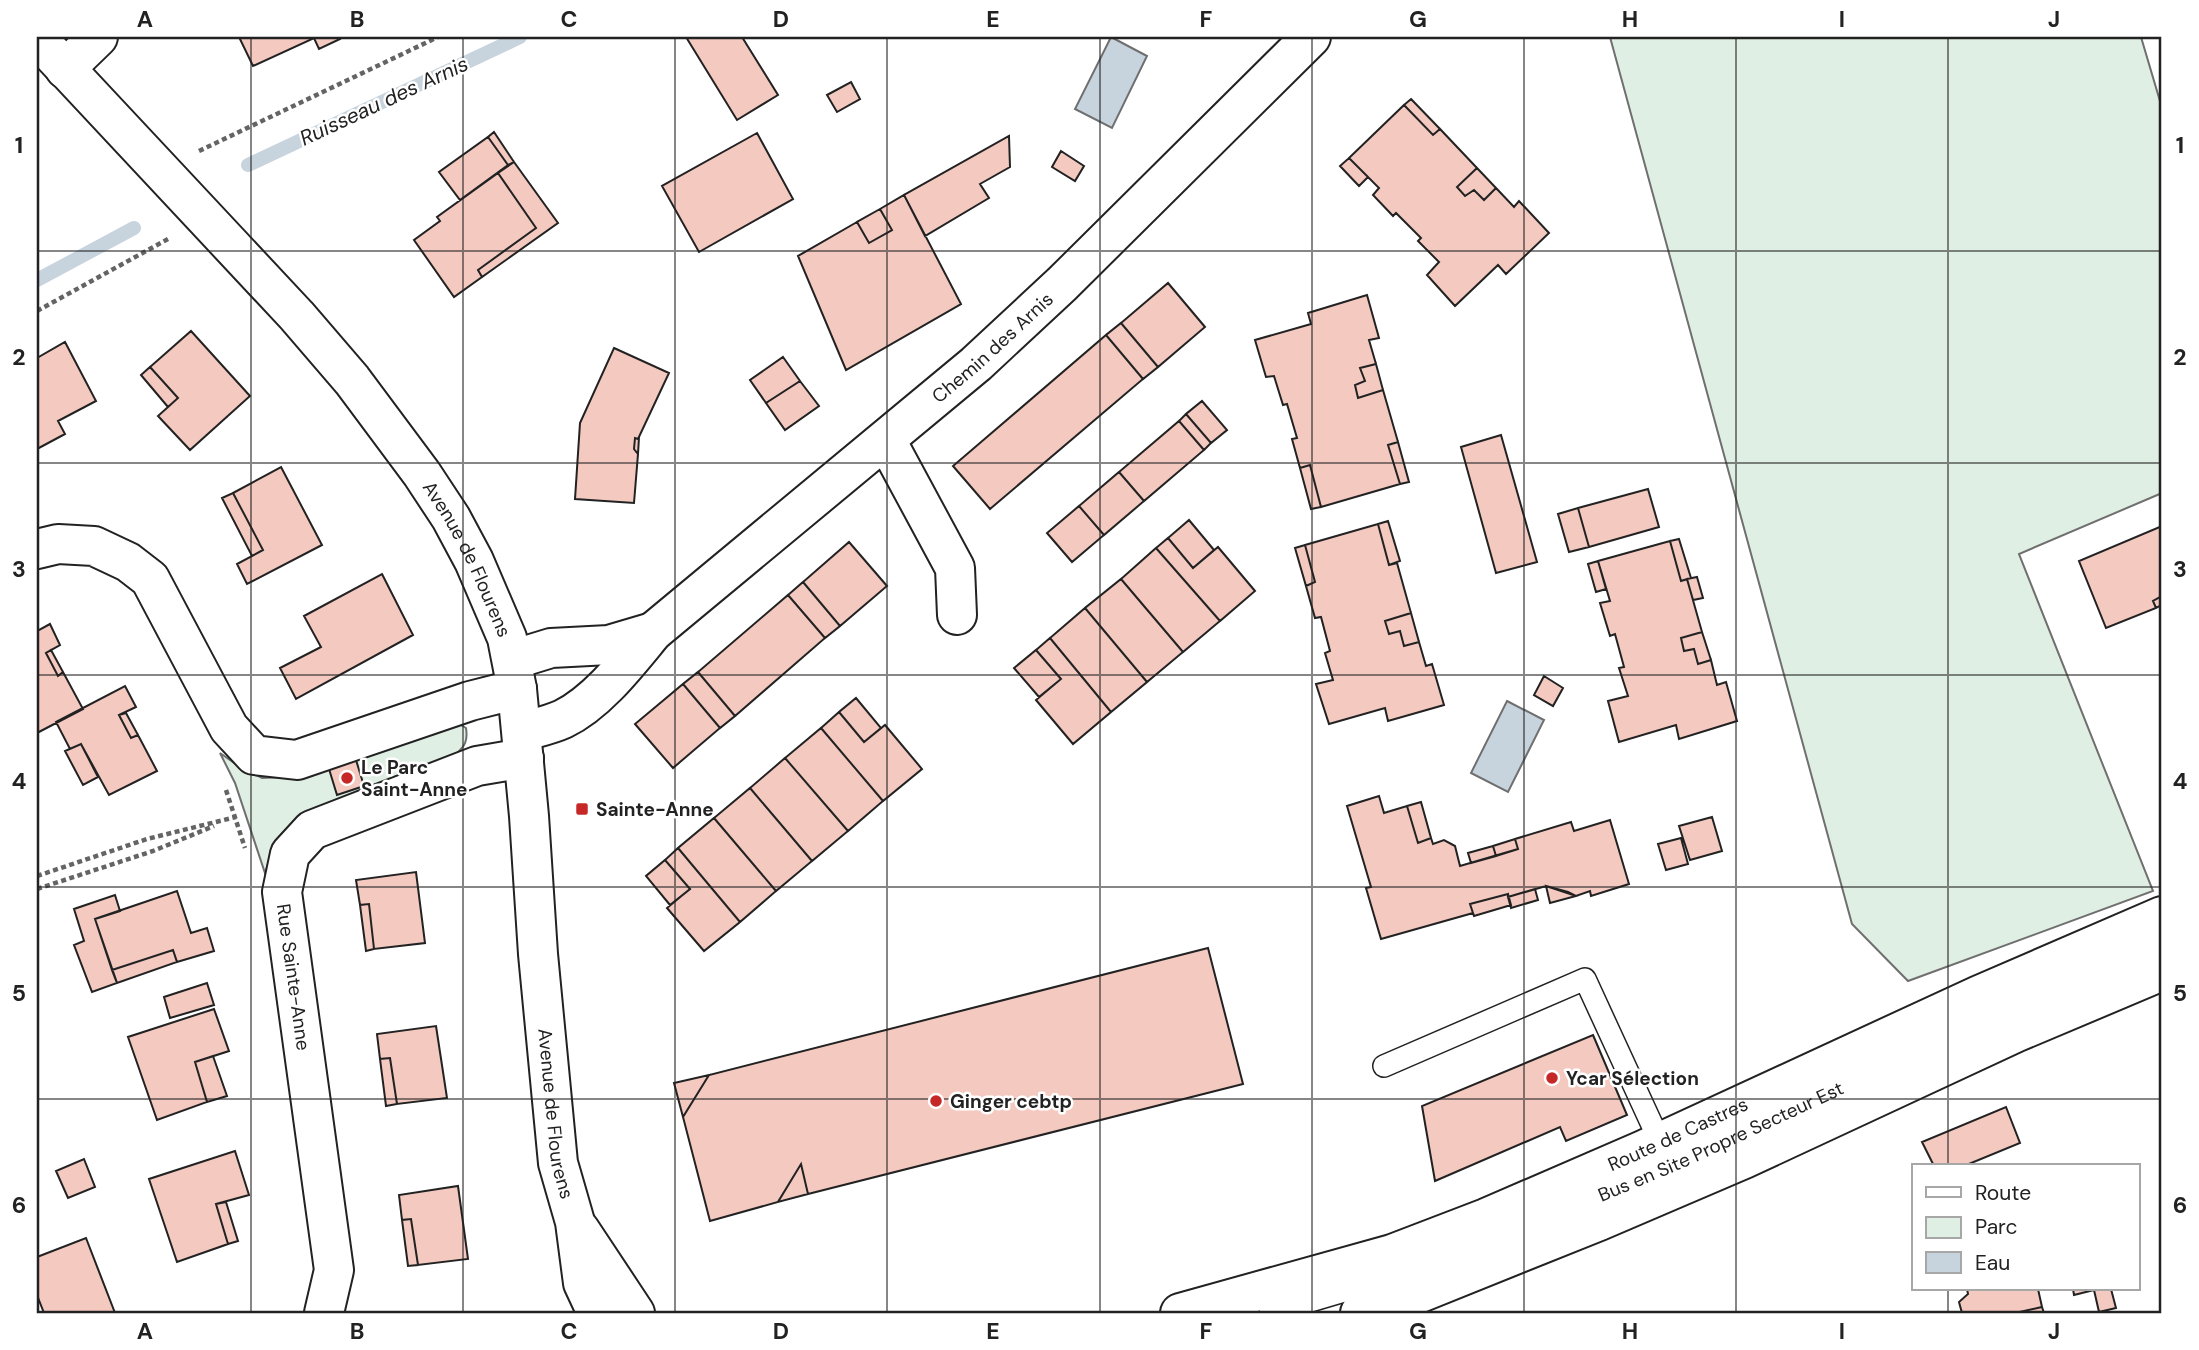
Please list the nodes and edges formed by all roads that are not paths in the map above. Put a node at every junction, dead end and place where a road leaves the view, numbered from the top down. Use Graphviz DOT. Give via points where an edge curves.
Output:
graph roads {
  1 [pos="98,37"];
  2 [pos="1311,37"];
  3 [pos="37,38"];
  4 [pos="65,69"];
  5 [pos="886,440"];
  6 [pos="37,549"];
  7 [pos="957,615"];
  8 [pos="653,632"];
  9 [pos="514,674"];
  10 [pos="523,745"];
  11 [pos="2162,916"];
  12 [pos="2162,943"];
  13 [pos="2162,971"];
  14 [pos="1384,1066"];
  15 [pos="1660,1142"];
  16 [pos="575,1223"];
  17 [pos="324,1313"];
  18 [pos="597,1313"];
  19 [pos="635,1313"];
  20 [pos="1180,1313"];
  21 [pos="1270,1313"];
  22 [pos="1360,1313"];
  1 -- 4 [label="street"];
  2 -- 5 [label="street, Chemin des Arnis" via="1062,284"];
  3 -- 4 [label="street, Avenue de Flourens"];
  4 -- 9 [label="street, Avenue de Flourens" via="297,316 422,474 474,561 507,638"];
  5 -- 7 [label="street" via="955,568"];
  5 -- 8 [label="street, Chemin des Arnis"];
  6 -- 9 [label="street" via="58,544 94,546 150,579 229,728 254,755 297,760 470,701"];
  8 -- 9 [label="street, Chemin des Arnis" via="609,645 551,648"];
  8 -- 10 [label="street, Chemin des Arnis" via="588,702"];
  9 -- 10 [label="street, Avenue de Flourens"];
  10 -- 16 [label="street, Avenue de Flourens" via="549,1081 558,1163"];
  10 -- 17 [label="street, Rue Sainte-Anne" via="312,830 290,854 282,892 334,1270"];
  11 -- 15 [label="street, Route de Castres"];
  12 -- 21 [label="lane, Bus en Site Propre Secteur Est" via="1677,1163 1432,1265"];
  13 -- 22 [label="street" via="2015,1033 1689,1183 1395,1303"];
  14 -- 15 [label="lane" via="1585,979"];
  15 -- 20 [label="street, Route de Castres" via="1392,1254"];
  16 -- 18 [label="street, Avenue de Flourens" via="583,1283"];
  16 -- 19 [label="street, Avenue de Flourens"];
}
